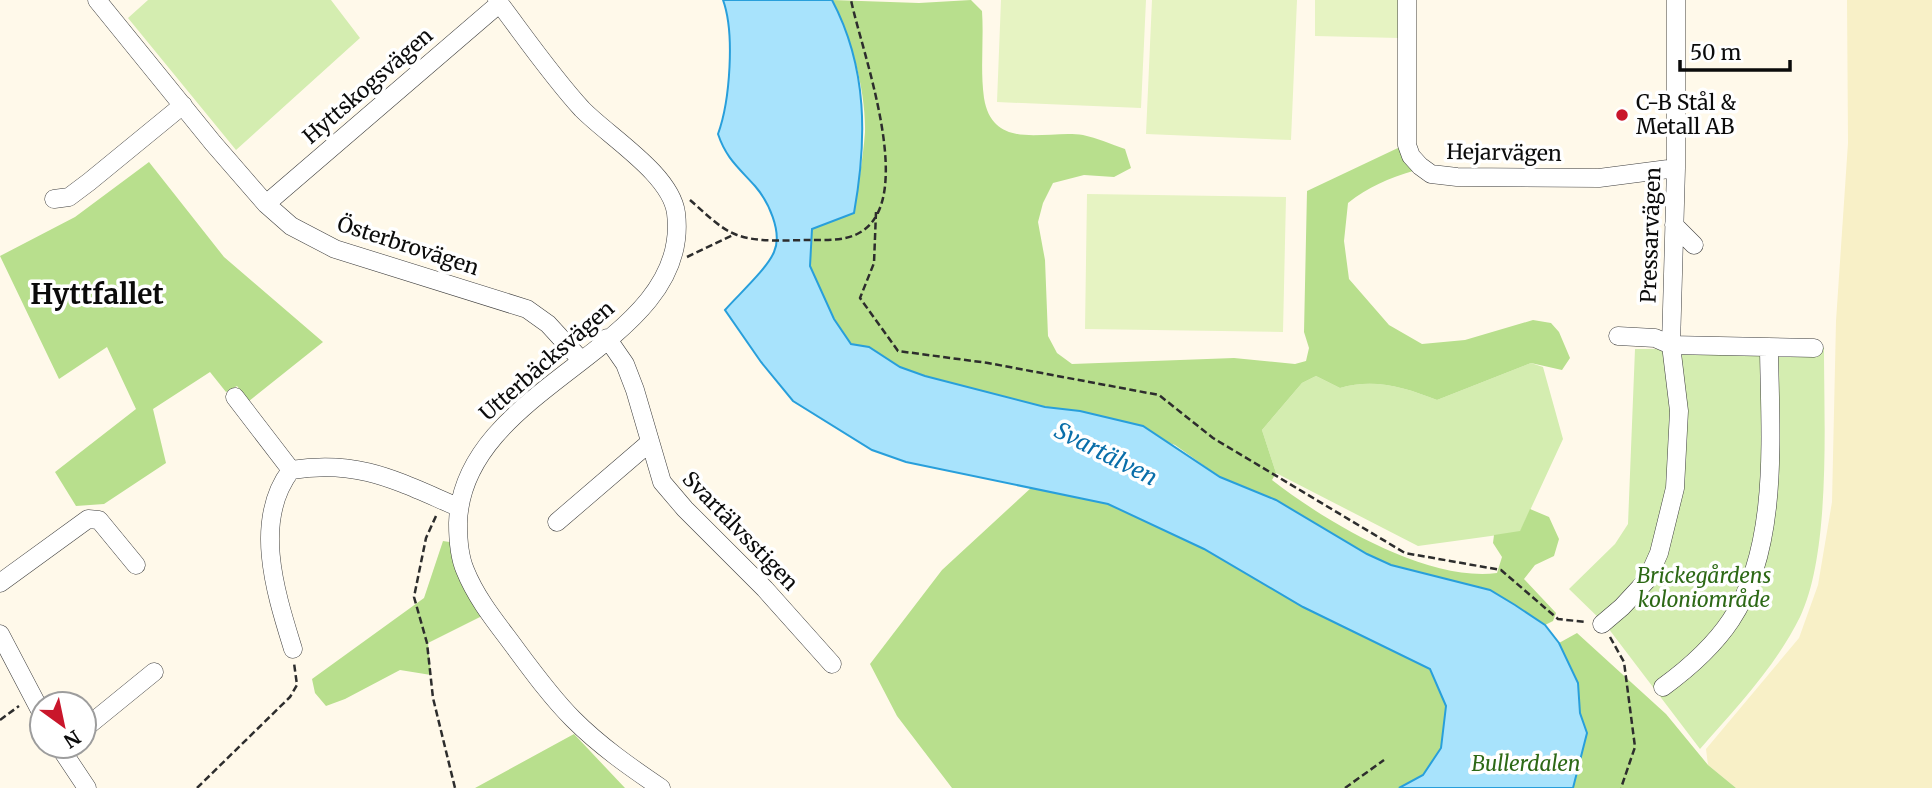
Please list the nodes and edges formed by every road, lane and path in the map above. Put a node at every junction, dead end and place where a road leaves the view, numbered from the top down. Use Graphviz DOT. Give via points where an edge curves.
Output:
graph roads {
  1 [pos="97,0"];
  2 [pos="851,0"];
  3 [pos="1407,0"];
  4 [pos="1676,0"];
  5 [pos="499,2"];
  6 [pos="183,105"];
  7 [pos="1676,168"];
  8 [pos="54,199"];
  9 [pos="689,200"];
  10 [pos="267,204"];
  11 [pos="876,212"];
  12 [pos="1674,225"];
  13 [pos="735,234"];
  14 [pos="1694,245"];
  15 [pos="669,265"];
  16 [pos="1618,336"];
  17 [pos="607,338"];
  18 [pos="1671,345"];
  19 [pos="1814,348"];
  20 [pos="1769,349"];
  21 [pos="581,360"];
  22 [pos="235,397"];
  23 [pos="649,443"];
  24 [pos="291,470"];
  25 [pos="451,503"];
  26 [pos="557,522"];
  27 [pos="136,565"];
  28 [pos="0,583"];
  29 [pos="1602,624"];
  30 [pos="0,634"];
  31 [pos="293,649"];
  32 [pos="832,664"];
  33 [pos="154,672"];
  34 [pos="1663,687"];
  35 [pos="30,690"];
  36 [pos="28,700"];
  37 [pos="98,718"];
  38 [pos="0,720"];
  39 [pos="69,760"];
  40 [pos="1384,760"];
  41 [pos="87,788"];
  42 [pos="197,788"];
  43 [pos="455,788"];
  44 [pos="661,788"];
  45 [pos="1345,788"];
  46 [pos="1621,788"];
  1 -- 6 [label="street, Österbrovägen"];
  2 -- 11 [label="path" via="884,133 886,173"];
  3 -- 7 [label="street, Hejarvägen" via="1407,145 1410,156 1431,174 1599,178"];
  4 -- 7 [label="street, Pressarvägen"];
  5 -- 10 [label="street, Hyttskogsvägen"];
  5 -- 15 [label="street, Utterbäcksvägen" via="582,109 661,183 676,210"];
  6 -- 8 [label="street" via="89,183 69,197"];
  6 -- 10 [label="street, Österbrovägen"];
  7 -- 12 [label="street, Pressarvägen"];
  9 -- 13 [label="path"];
  10 -- 21 [label="street, Österbrovägen" via="291,226 335,249 527,309 548,324"];
  11 -- 13 [label="path" via="861,232 847,238 760,239"];
  11 -- 29 [label="path" via="874,263 860,298 898,351 1158,394 1213,438 1405,553 1501,570 1558,619"];
  12 -- 14 [label="street"];
  12 -- 18 [label="street, Pressarvägen"];
  13 -- 15 [label="path"];
  15 -- 17 [label="street, Utterbäcksvägen" via="657,292"];
  16 -- 18 [label="street" via="1654,338"];
  17 -- 21 [label="street, Utterbäcksvägen"];
  17 -- 23 [label="street, Svartälvsstigen" via="625,364"];
  18 -- 20 [label="street"];
  18 -- 29 [label="street, Pressarvägen" via="1679,411 1671,508 1647,580"];
  19 -- 20 [label="street"];
  20 -- 34 [label="street" via="1769,482 1756,558 1732,619 1689,668"];
  21 -- 25 [label="street, Utterbäcksvägen" via="492,438"];
  22 -- 24 [label="street"];
  23 -- 26 [label="street"];
  23 -- 32 [label="street, Svartälvsstigen" via="662,482"];
  24 -- 25 [label="street" via="331,465 366,470"];
  24 -- 31 [label="street" via="280,484 271,512 276,594"];
  25 -- 43 [label="path" via="426,538 414,597"];
  25 -- 44 [label="street, Utterbäcksvägen" via="464,569 483,604 572,718 607,750"];
  27 -- 28 [label="street" via="99,520 88,519"];
  29 -- 46 [label="path" via="1624,662 1635,747"];
  30 -- 35 [label="street"];
  31 -- 42 [label="path" via="297,685 290,697"];
  33 -- 37 [label="street"];
  36 -- 38 [label="path"];
  39 -- 41 [label="street"];
  40 -- 45 [label="path"];
}
